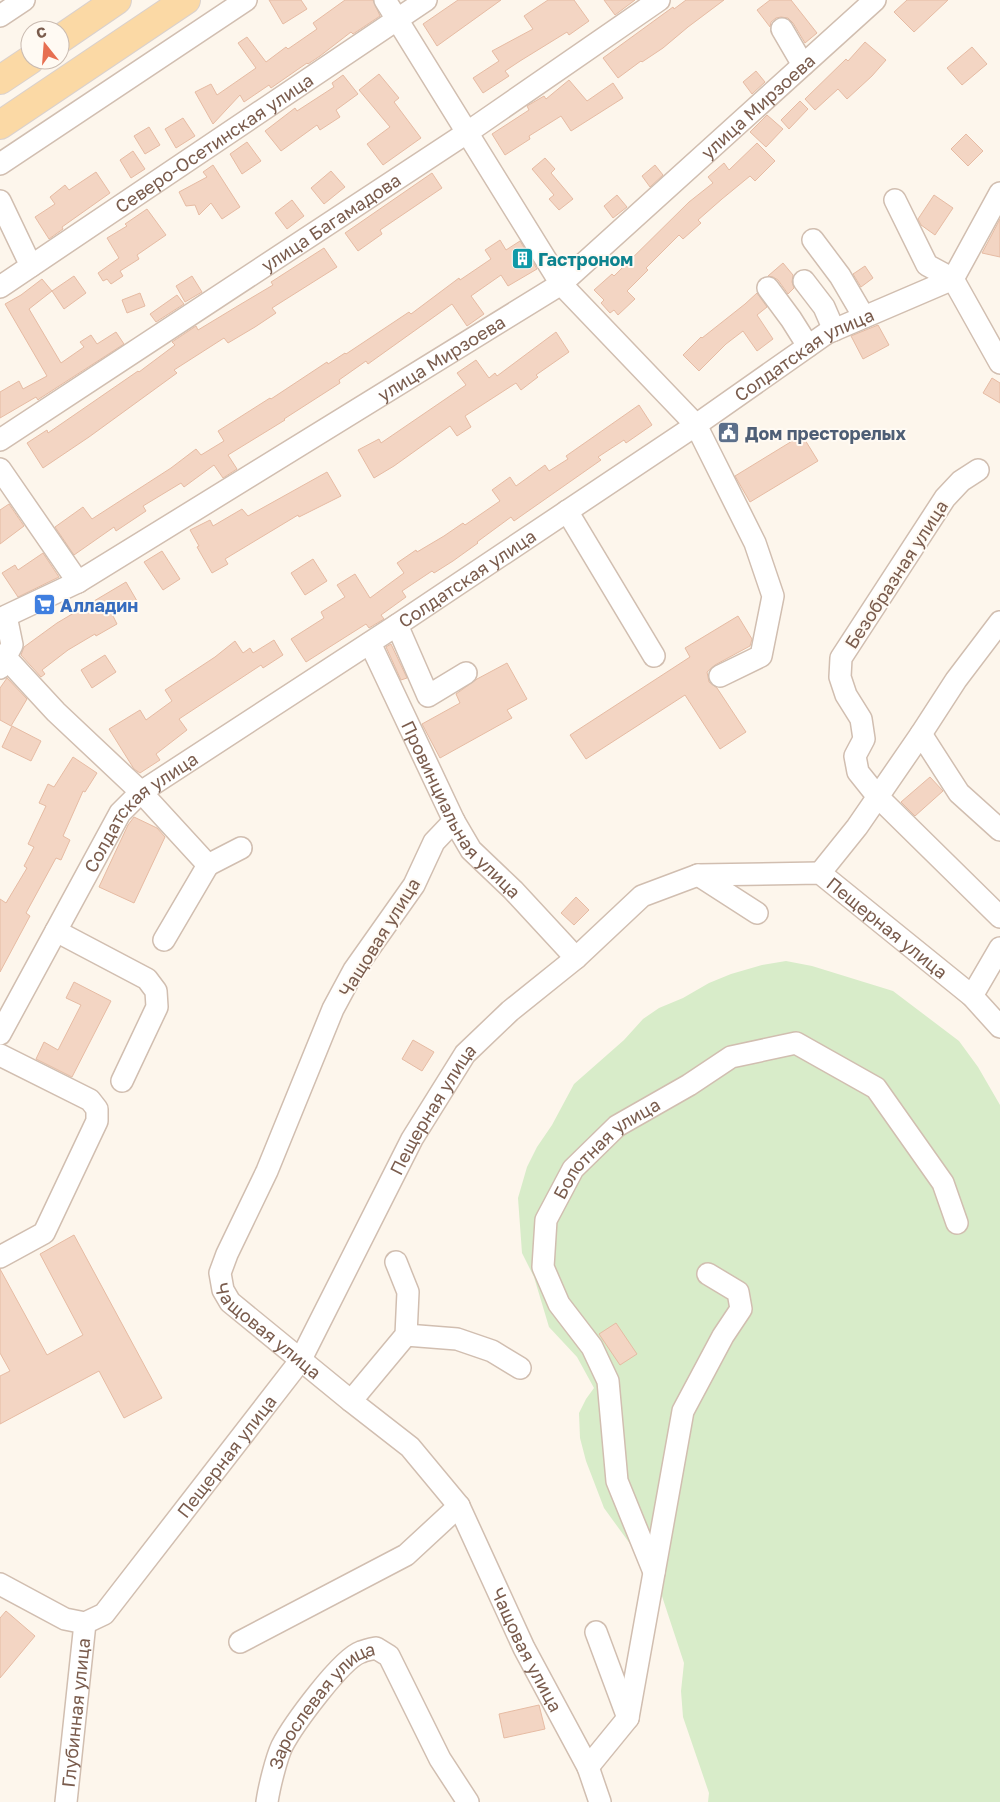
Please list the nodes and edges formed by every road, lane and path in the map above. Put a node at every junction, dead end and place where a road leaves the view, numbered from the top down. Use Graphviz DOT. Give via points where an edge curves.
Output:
graph roads {
  1 [pos="24,0"];
  2 [pos="117,0"];
  3 [pos="186,0"];
  4 [pos="246,0"];
  5 [pos="386,0"];
  6 [pos="426,0"];
  7 [pos="659,0"];
  8 [pos="875,0"];
  9 [pos="0,16"];
  10 [pos="397,21"];
  11 [pos="782,29"];
  12 [pos="70,32"];
  13 [pos="804,65"];
  14 [pos="20,67"];
  15 [pos="0,80"];
  16 [pos="0,125"];
  17 [pos="468,132"];
  18 [pos="0,164"];
  19 [pos="1000,193"];
  20 [pos="0,200"];
  21 [pos="895,200"];
  22 [pos="813,240"];
  23 [pos="31,266"];
  24 [pos="953,279"];
  25 [pos="804,281"];
  26 [pos="560,284"];
  27 [pos="0,287"];
  28 [pos="768,288"];
  29 [pos="864,317"];
  30 [pos="834,330"];
  31 [pos="808,346"];
  32 [pos="1000,363"];
  33 [pos="696,425"];
  34 [pos="0,440"];
  35 [pos="0,469"];
  36 [pos="978,470"];
  37 [pos="567,511"];
  38 [pos="78,582"];
  39 [pos="3,617"];
  40 [pos="1000,622"];
  41 [pos="397,625"];
  42 [pos="370,643"];
  43 [pos="654,656"];
  44 [pos="3,663"];
  45 [pos="466,673"];
  46 [pos="720,676"];
  47 [pos="921,734"];
  48 [pos="141,792"];
  49 [pos="878,797"];
  50 [pos="454,820"];
  51 [pos="1000,830"];
  52 [pos="241,848"];
  53 [pos="208,865"];
  54 [pos="820,873"];
  55 [pos="698,875"];
  56 [pos="757,913"];
  57 [pos="1000,917"];
  58 [pos="56,931"];
  59 [pos="164,940"];
  60 [pos="1000,948"];
  61 [pos="576,958"];
  62 [pos="972,996"];
  63 [pos="1000,1027"];
  64 [pos="0,1034"];
  65 [pos="0,1055"];
  66 [pos="122,1081"];
  67 [pos="957,1224"];
  68 [pos="0,1257"];
  69 [pos="396,1262"];
  70 [pos="708,1274"];
  71 [pos="406,1335"];
  72 [pos="300,1361"];
  73 [pos="520,1368"];
  74 [pos="351,1402"];
  75 [pos="459,1506"];
  76 [pos="654,1572"];
  77 [pos="0,1584"];
  78 [pos="85,1623"];
  79 [pos="596,1632"];
  80 [pos="240,1642"];
  81 [pos="628,1718"];
  82 [pos="588,1768"];
  83 [pos="66,1802"];
  84 [pos="268,1802"];
  85 [pos="468,1802"];
  86 [pos="600,1802"];
  1 -- 9 [label="street"];
  2 -- 12 [label="main road"];
  3 -- 16 [label="main road"];
  4 -- 18 [label="street"];
  5 -- 10 [label="street"];
  6 -- 10 [label="street, Северо-Осетинская улица"];
  7 -- 17 [label="street, улица Багамадова"];
  8 -- 13 [label="street, улица Мирзоева"];
  10 -- 17 [label="street"];
  10 -- 23 [label="street, Северо-Осетинская улица"];
  11 -- 13 [label="street"];
  13 -- 26 [label="street, улица Мирзоева"];
  14 -- 15 [label="main road"];
  17 -- 26 [label="street"];
  17 -- 34 [label="street, улица Багамадова"];
  19 -- 24 [label="street"];
  20 -- 23 [label="street"];
  21 -- 24 [label="street" via="927,266"];
  22 -- 29 [label="street" via="840,276"];
  23 -- 27 [label="street, Северо-Осетинская улица"];
  24 -- 29 [label="street, Солдатская улица"];
  24 -- 32 [label="street"];
  25 -- 30 [label="street" via="824,306"];
  26 -- 33 [label="street"];
  26 -- 38 [label="street, улица Мирзоева"];
  28 -- 31 [label="street"];
  29 -- 30 [label="street, Солдатская улица"];
  30 -- 31 [label="street, Солдатская улица"];
  31 -- 33 [label="street, Солдатская улица"];
  33 -- 37 [label="street, Солдатская улица"];
  33 -- 46 [label="street" via="755,543 773,596 761,656"];
  35 -- 38 [label="street"];
  36 -- 49 [label="street, Безобразная улица" via="961,481 945,498 841,658 840,677 846,695 861,718 864,739 855,756 858,772"];
  37 -- 41 [label="street, Солдатская улица"];
  37 -- 43 [label="street"];
  38 -- 39 [label="street, улица Мирзоева"];
  39 -- 44 [label="street, улица Мирзоева" via="12,645"];
  40 -- 47 [label="street" via="956,680"];
  41 -- 42 [label="street, Солдатская улица"];
  41 -- 45 [label="street" via="428,696"];
  42 -- 48 [label="street, Солдатская улица"];
  42 -- 50 [label="street, Провинциальная улица"];
  44 -- 48 [label="street"];
  47 -- 49 [label="street"];
  47 -- 51 [label="street" via="959,793"];
  48 -- 53 [label="street"];
  48 -- 58 [label="street, Солдатская улица" via="120,813"];
  49 -- 54 [label="street"];
  49 -- 57 [label="street, Безобразная улица"];
  50 -- 61 [label="street, Провинциальная улица" via="471,850"];
  50 -- 72 [label="street, Чащовая улица" via="434,842 414,885 354,970 334,1009 267,1171 220,1273 223,1290 230,1302"];
  52 -- 53 [label="street"];
  53 -- 59 [label="street"];
  54 -- 55 [label="street, Пещерная улица"];
  54 -- 62 [label="street, Пещерная улица"];
  55 -- 56 [label="street"];
  55 -- 61 [label="street, Пещерная улица" via="642,896"];
  58 -- 64 [label="street, Солдатская улица"];
  58 -- 66 [label="street" via="146,979 156,991 157,1007"];
  60 -- 62 [label="street"];
  61 -- 72 [label="street, Пещерная улица" via="510,1011 464,1054 412,1138"];
  62 -- 63 [label="street, Пещерная улица"];
  65 -- 68 [label="street" via="90,1100 97,1109 98,1121 44,1233"];
  67 -- 76 [label="street, Болотная улица" via="943,1183 876,1088 796,1043 731,1056 689,1085 616,1126 573,1169 546,1220 543,1267 559,1304 592,1346 608,1380 617,1481"];
  69 -- 71 [label="street" via="408,1292"];
  70 -- 76 [label="street" via="738,1292 741,1309 722,1336 683,1411"];
  71 -- 73 [label="street" via="457,1339 492,1351"];
  71 -- 74 [label="street"];
  72 -- 74 [label="street, Чащовая улица"];
  72 -- 78 [label="street, Пещерная улица" via="104,1614"];
  74 -- 75 [label="street, Чащовая улица" via="410,1446"];
  75 -- 80 [label="street" via="406,1555"];
  75 -- 82 [label="street, Чащовая улица" via="524,1648"];
  76 -- 81 [label="street"];
  77 -- 78 [label="street" via="65,1619"];
  78 -- 83 [label="street, Глубинная улица"];
  79 -- 81 [label="street"];
  81 -- 82 [label="street"];
  82 -- 86 [label="street, Чащовая улица"];
  84 -- 85 [label="street, Зарослевая улица" via="282,1746 314,1699 346,1662 360,1652 376,1648 389,1656 440,1759"];
}
